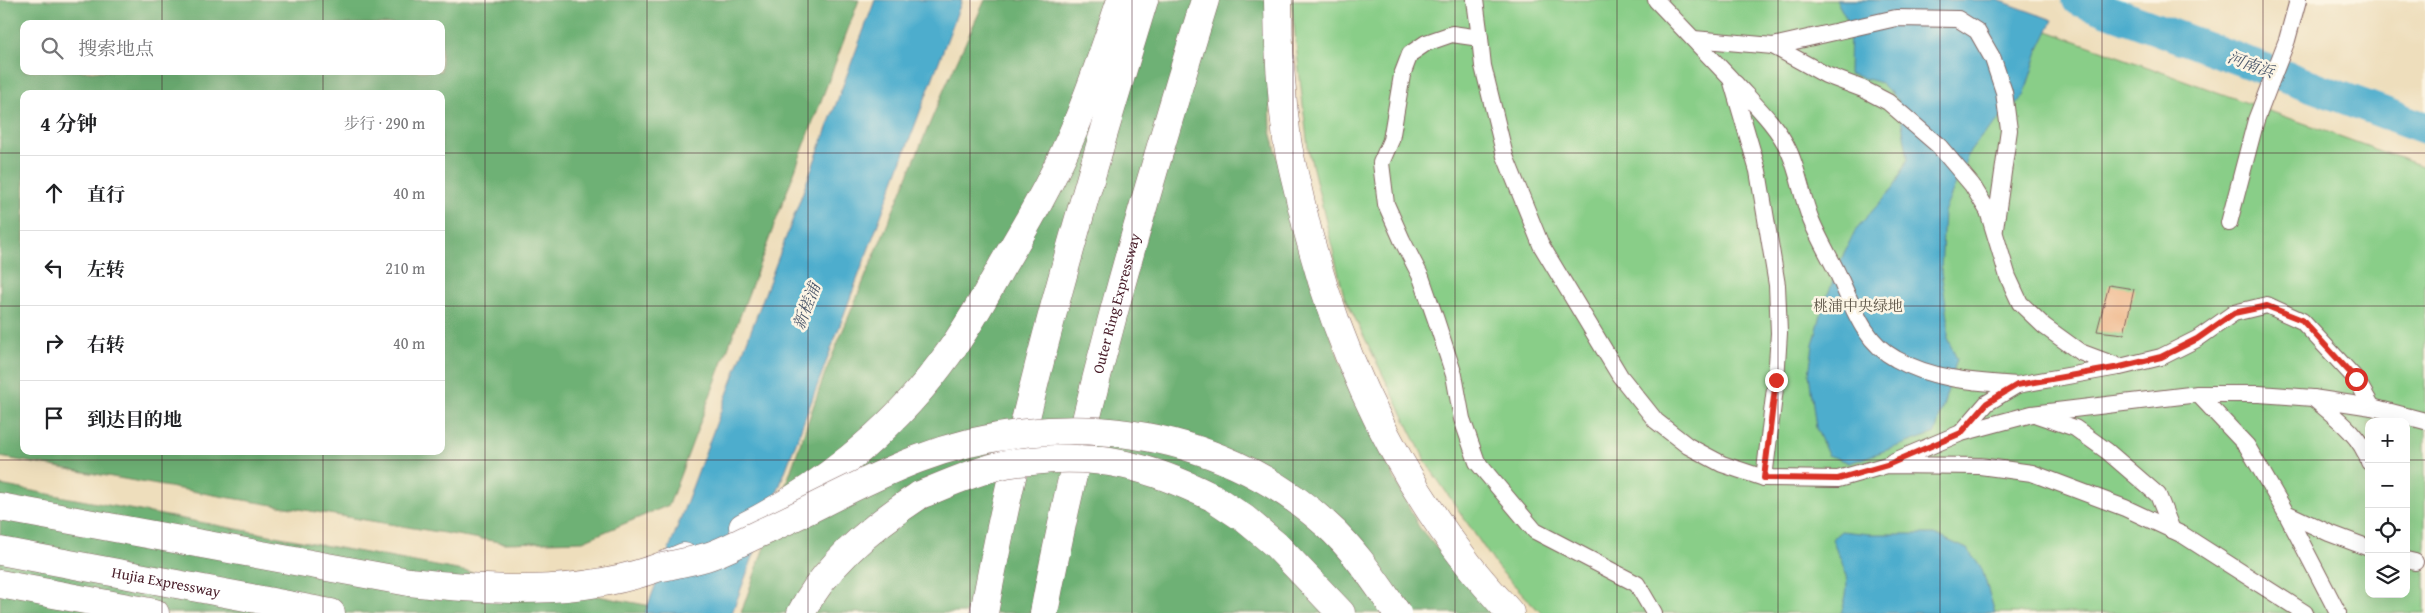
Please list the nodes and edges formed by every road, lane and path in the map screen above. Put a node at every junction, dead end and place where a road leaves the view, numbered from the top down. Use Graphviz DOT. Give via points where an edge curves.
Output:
graph roads {
  1 [pos="1121,0"];
  2 [pos="1144,0"];
  3 [pos="1205,0"];
  4 [pos="1278,0"];
  5 [pos="1475,0"];
  6 [pos="1656,0"];
  7 [pos="2298,0"];
  8 [pos="1480,38"];
  9 [pos="1694,39"];
  10 [pos="1773,46"];
  11 [pos="1731,79"];
  12 [pos="2229,222"];
  13 [pos="1995,231"];
  14 [pos="2120,367"];
  15 [pos="2017,385"];
  16 [pos="2198,394"];
  17 [pos="2313,398"];
  18 [pos="2372,407"];
  19 [pos="2032,414"];
  20 [pos="2425,421"];
  21 [pos="1961,433"];
  22 [pos="2365,453"];
  23 [pos="1887,465"];
  24 [pos="1764,478"];
  25 [pos="0,508"];
  26 [pos="2286,514"];
  27 [pos="2172,530"];
  28 [pos="2365,546"];
  29 [pos="0,551"];
  30 [pos="662,567"];
  31 [pos="0,584"];
  32 [pos="0,590"];
  33 [pos="96,613"];
  34 [pos="155,613"];
  35 [pos="331,613"];
  36 [pos="800,613"];
  37 [pos="984,613"];
  38 [pos="1044,613"];
  39 [pos="1341,613"];
  40 [pos="1397,613"];
  41 [pos="1510,613"];
  42 [pos="1654,613"];
  43 [pos="2305,613"];
  44 [pos="2338,613"];
  1 -- 30 [label="highway, bridge" via="1070,139 1038,205 968,325 940,366 891,421 838,469 774,512"];
  2 -- 37 [label="highway" via="1088,184 1040,360"];
  3 -- 38 [label="highway, Outer Ring Expressway" via="1144,198 1096,373"];
  4 -- 41 [label="highway" via="1278,50 1287,141 1307,231 1334,320 1370,405 1414,486 1468,565"];
  5 -- 8 [label="street"];
  6 -- 9 [label="street"];
  7 -- 12 [label="street" via="2287,40 2256,120"];
  8 -- 24 [label="street" via="1483,66 1505,156 1523,205 1541,245 1620,376 1656,420 1688,446 1722,464"];
  8 -- 42 [label="street" via="1452,34 1426,43 1410,54 1402,75 1391,140 1381,163 1386,204 1421,277 1454,375 1462,419 1477,462 1536,532 1637,584"];
  9 -- 10 [label="street"];
  9 -- 11 [label="street"];
  10 -- 13 [label="street" via="1826,75 1888,102 1939,146 1972,185 1988,211"];
  10 -- 13 [label="street" via="1896,18 1958,19 1977,31 1993,59 2004,92 2009,130"];
  11 -- 15 [label="street" via="1769,121 1788,150 1801,182 1810,219 1856,316 1874,343 1896,359 1922,370 1961,381"];
  11 -- 24 [label="street" via="1758,171 1777,284 1779,334 1776,380"];
  13 -- 14 [label="street" via="2008,277 2020,302 2044,326 2080,352"];
  14 -- 15 [label="street"];
  14 -- 18 [label="street" via="2161,357 2197,339 2234,313 2267,306 2302,320 2356,379"];
  15 -- 21 [label="street" via="1987,403"];
  16 -- 17 [label="street"];
  16 -- 19 [label="street"];
  16 -- 26 [label="street" via="2247,446"];
  17 -- 18 [label="street"];
  17 -- 22 [label="street" via="2343,424"];
  18 -- 20 [label="street"];
  19 -- 21 [label="street"];
  19 -- 27 [label="street" via="2075,428 2107,451 2158,495"];
  21 -- 23 [label="street"];
  23 -- 24 [label="street" via="1838,479"];
  23 -- 27 [label="street" via="1980,466 2032,473 2125,508"];
  25 -- 30 [label="highway" via="409,582 470,589 534,590 600,583"];
  26 -- 28 [label="street"];
  26 -- 44 [label="street"];
  27 -- 43 [label="street"];
  29 -- 35 [label="highway, Hujia Expressway"];
  30 -- 40 [label="highway, bridge" via="708,557 917,459 977,439 1033,431 1095,429 1148,437 1211,454 1276,486 1328,525 1374,578"];
  31 -- 34 [label="highway"];
  32 -- 33 [label="highway"];
  36 -- 39 [label="highway, bridge" via="809,596 881,520 920,495 1004,464 1088,458 1129,465 1172,478 1212,497 1276,545"];
}
